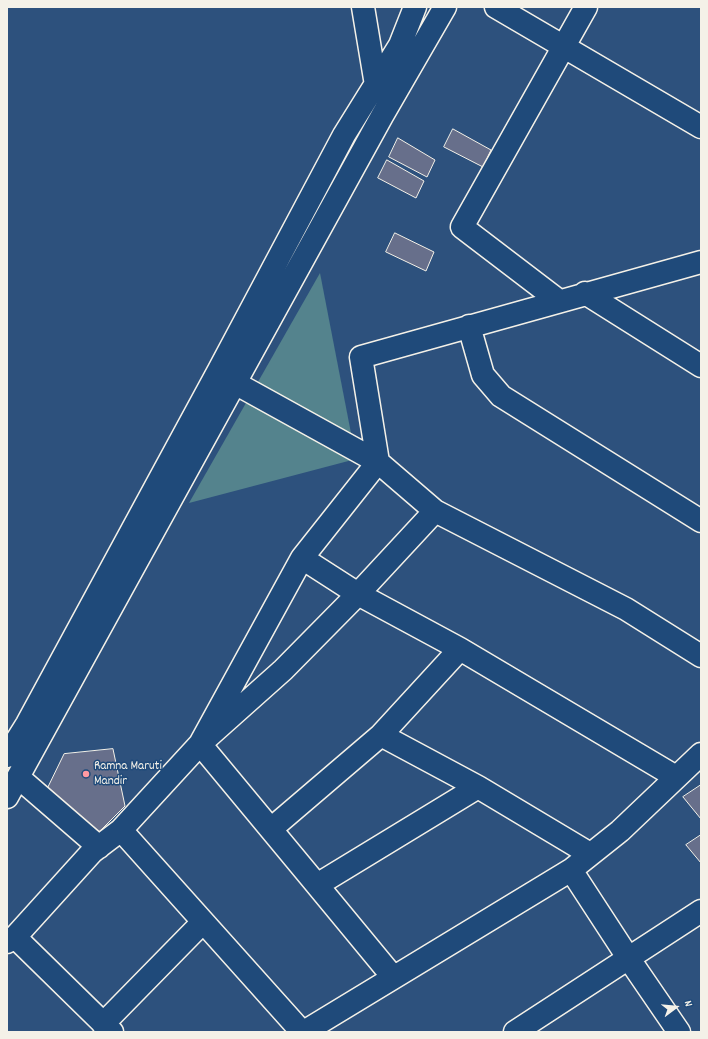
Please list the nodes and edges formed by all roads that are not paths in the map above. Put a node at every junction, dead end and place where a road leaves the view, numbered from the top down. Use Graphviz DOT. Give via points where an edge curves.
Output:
graph roads {
  1 [pos="363,7"];
  2 [pos="415,7"];
  3 [pos="445,7"];
  4 [pos="496,7"];
  5 [pos="586,7"];
  6 [pos="563,48"];
  7 [pos="376,85"];
  8 [pos="701,127"];
  9 [pos="701,262"];
  10 [pos="585,293"];
  11 [pos="559,301"];
  12 [pos="469,326"];
  13 [pos="701,366"];
  14 [pos="235,382"];
  15 [pos="378,462"];
  16 [pos="435,511"];
  17 [pos="701,522"];
  18 [pos="302,558"];
  19 [pos="358,594"];
  20 [pos="460,649"];
  21 [pos="701,656"];
  22 [pos="381,735"];
  23 [pos="200,744"];
  24 [pos="701,754"];
  25 [pos="7,756"];
  26 [pos="18,777"];
  27 [pos="676,777"];
  28 [pos="478,787"];
  29 [pos="7,797"];
  30 [pos="271,829"];
  31 [pos="121,830"];
  32 [pos="99,847"];
  33 [pos="590,854"];
  34 [pos="571,870"];
  35 [pos="317,885"];
  36 [pos="701,911"];
  37 [pos="203,922"];
  38 [pos="11,940"];
  39 [pos="629,959"];
  40 [pos="393,977"];
  41 [pos="108,1028"];
  42 [pos="303,1032"];
  43 [pos="515,1032"];
  44 [pos="679,1032"];
  1 -- 7 [label="street"];
  2 -- 7 [label="street" via="400,45"];
  3 -- 14 [label="street"];
  4 -- 6 [label="street"];
  5 -- 6 [label="street"];
  6 -- 8 [label="street"];
  6 -- 11 [label="street" via="462,227"];
  7 -- 25 [label="street" via="344,135 27,724"];
  9 -- 10 [label="street"];
  10 -- 11 [label="street"];
  10 -- 13 [label="street"];
  11 -- 12 [label="street"];
  12 -- 15 [label="street" via="361,357"];
  12 -- 17 [label="street" via="482,375 501,396"];
  14 -- 15 [label="street"];
  14 -- 26 [label="street"];
  15 -- 16 [label="street"];
  15 -- 18 [label="street"];
  16 -- 19 [label="street"];
  16 -- 21 [label="street" via="626,609"];
  18 -- 19 [label="street"];
  18 -- 23 [label="street"];
  19 -- 20 [label="street"];
  19 -- 23 [label="street" via="283,670"];
  20 -- 22 [label="street"];
  20 -- 27 [label="street"];
  22 -- 28 [label="street"];
  22 -- 30 [label="street"];
  23 -- 30 [label="street"];
  23 -- 31 [label="street"];
  24 -- 27 [label="street"];
  26 -- 29 [label="street"];
  26 -- 32 [label="street"];
  27 -- 33 [label="street" via="620,831"];
  28 -- 33 [label="street"];
  28 -- 35 [label="street"];
  30 -- 35 [label="street"];
  31 -- 32 [label="street"];
  31 -- 37 [label="street"];
  32 -- 38 [label="street"];
  33 -- 34 [label="street"];
  34 -- 39 [label="street"];
  34 -- 40 [label="street"];
  35 -- 40 [label="street"];
  36 -- 39 [label="street"];
  37 -- 41 [label="street"];
  37 -- 42 [label="street"];
  38 -- 41 [label="street"];
  39 -- 43 [label="street"];
  39 -- 44 [label="street"];
  40 -- 42 [label="street"];
}
